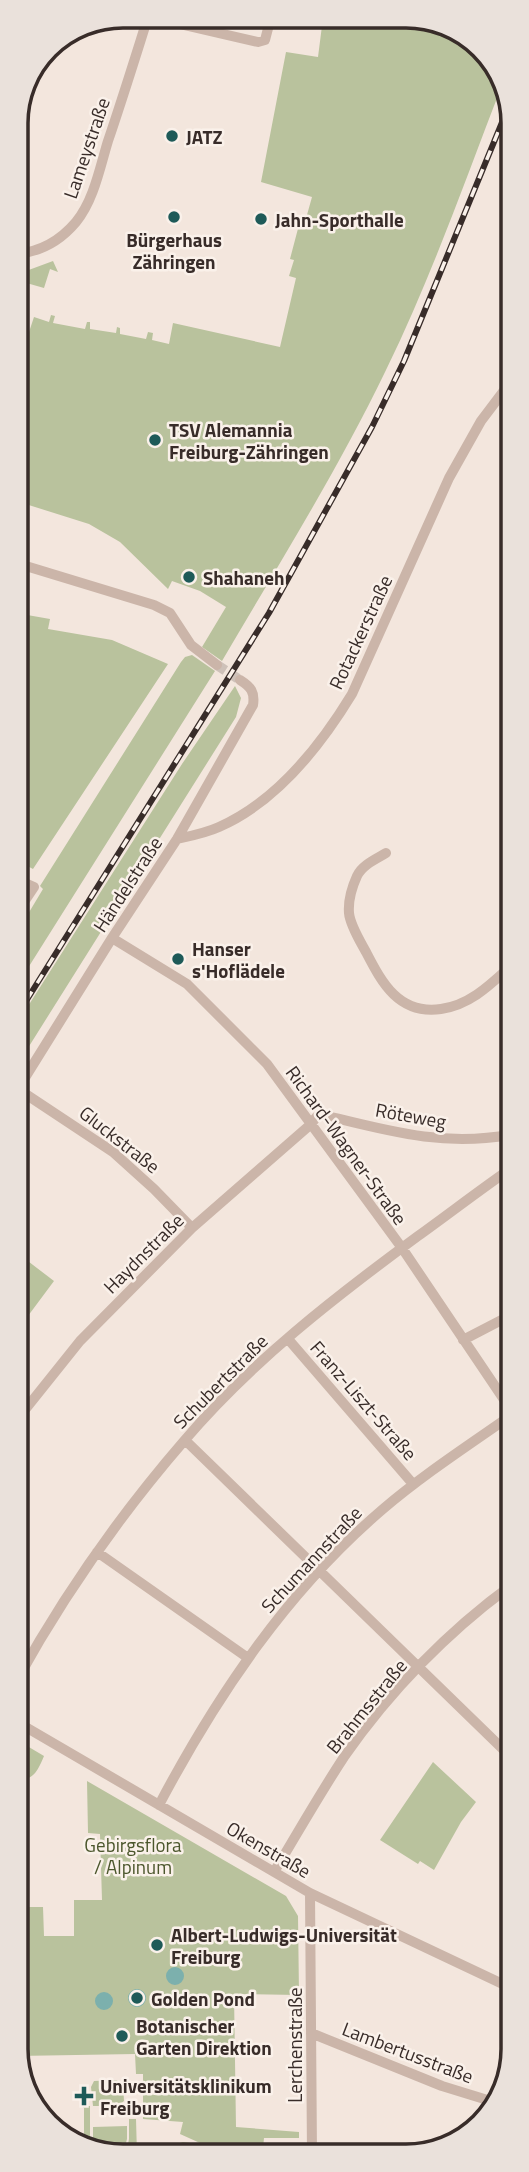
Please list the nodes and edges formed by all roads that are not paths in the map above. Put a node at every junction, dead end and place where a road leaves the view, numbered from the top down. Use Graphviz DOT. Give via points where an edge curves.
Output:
graph roads {
  1 [pos="143,28"];
  2 [pos="198,28"];
  3 [pos="269,28"];
  4 [pos="28,252"];
  5 [pos="501,395"];
  6 [pos="28,567"];
  7 [pos="217,665"];
  8 [pos="240,680"];
  9 [pos="177,839"];
  10 [pos="386,853"];
  11 [pos="112,938"];
  12 [pos="501,974"];
  13 [pos="28,1072"];
  14 [pos="28,1097"];
  15 [pos="310,1125"];
  16 [pos="501,1137"];
  17 [pos="501,1176"];
  18 [pos="192,1227"];
  19 [pos="402,1248"];
  20 [pos="501,1320"];
  21 [pos="288,1339"];
  22 [pos="463,1340"];
  23 [pos="501,1395"];
  24 [pos="28,1406"];
  25 [pos="501,1422"];
  26 [pos="185,1440"];
  27 [pos="413,1484"];
  28 [pos="97,1552"];
  29 [pos="319,1570"];
  30 [pos="501,1594"];
  31 [pos="248,1658"];
  32 [pos="28,1661"];
  33 [pos="419,1667"];
  34 [pos="28,1728"];
  35 [pos="501,1747"];
  36 [pos="159,1805"];
  37 [pos="274,1872"];
  38 [pos="310,1893"];
  39 [pos="501,1983"];
  40 [pos="311,2032"];
  41 [pos="486,2100"];
  42 [pos="312,2144"];
  1 -- 4 [label="street, Lameystraße" via="95,183 80,216 51,244"];
  2 -- 3 [label="street" via="258,42 265,40"];
  5 -- 9 [label="street, Rotackerstraße" via="449,478 352,694 311,755 258,803 219,828"];
  6 -- 7 [label="street" via="170,613 191,645"];
  8 -- 9 [label="street, Händelstraße" via="252,690 253,705"];
  9 -- 11 [label="street, Händelstraße"];
  10 -- 12 [label="street" via="358,873 349,915 383,984 405,1003 440,1009 463,1003"];
  11 -- 13 [label="street, Händelstraße"];
  11 -- 15 [label="street, Richard-Wagner-Straße" via="187,984 267,1064"];
  14 -- 18 [label="street, Gluckstraße" via="113,1153"];
  15 -- 16 [label="street, Röteweg" via="319,1114 445,1140"];
  15 -- 18 [label="street, Haydnstraße"];
  15 -- 19 [label="street, Richard-Wagner-Straße"];
  17 -- 19 [label="street, Schubertstraße"];
  18 -- 24 [label="street, Haydnstraße" via="80,1341"];
  19 -- 21 [label="street, Schubertstraße"];
  19 -- 22 [label="street, Richard-Wagner-Straße"];
  20 -- 22 [label="street"];
  21 -- 26 [label="street, Schubertstraße"];
  21 -- 27 [label="street, Franz-Liszt-Straße"];
  22 -- 23 [label="street, Richard-Wagner-Straße"];
  25 -- 27 [label="street, Schumannstraße"];
  26 -- 28 [label="street, Schubertstraße"];
  26 -- 29 [label="street"];
  27 -- 29 [label="street, Schumannstraße"];
  28 -- 31 [label="street"];
  28 -- 32 [label="street, Schubertstraße"];
  29 -- 31 [label="street, Schumannstraße"];
  29 -- 33 [label="street"];
  30 -- 33 [label="street, Brahmsstraße"];
  31 -- 36 [label="street, Schumannstraße"];
  33 -- 35 [label="street"];
  33 -- 37 [label="street, Brahmsstraße" via="345,1757"];
  34 -- 36 [label="street, Okenstraße"];
  36 -- 37 [label="street, Okenstraße"];
  37 -- 38 [label="street, Okenstraße"];
  38 -- 39 [label="street, Okenstraße"];
  38 -- 40 [label="street, Lerchenstraße"];
  40 -- 41 [label="street, Lambertusstraße"];
  40 -- 42 [label="street, Lerchenstraße"];
}
